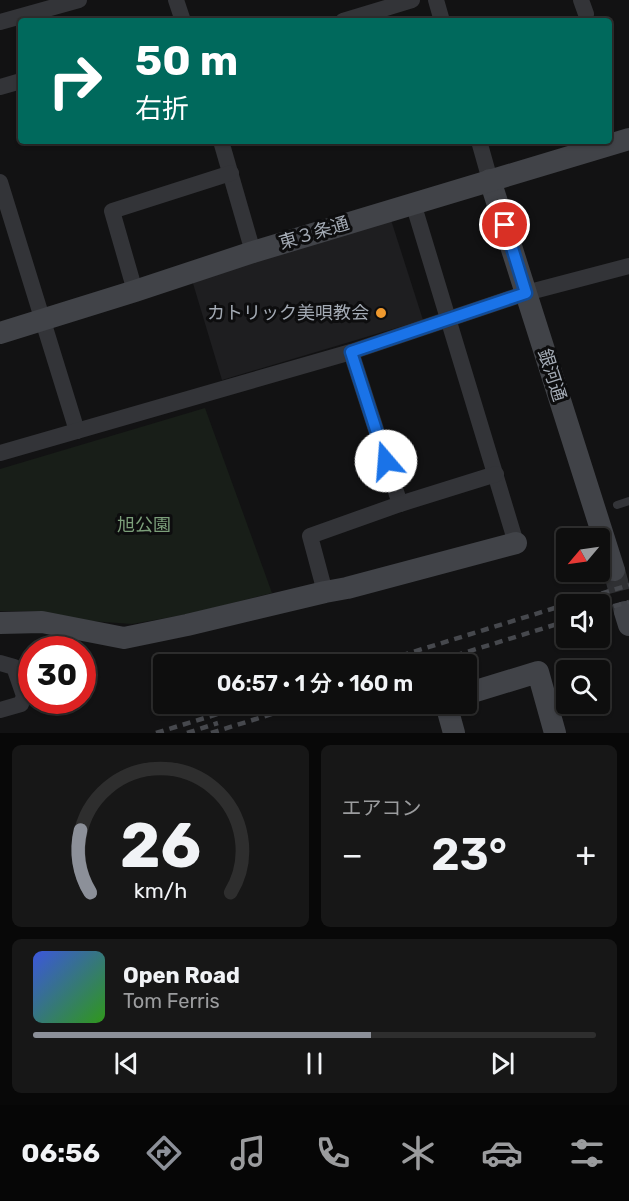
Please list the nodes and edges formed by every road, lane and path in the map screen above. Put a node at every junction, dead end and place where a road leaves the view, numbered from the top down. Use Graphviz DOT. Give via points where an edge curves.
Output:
graph roads {
  1 [pos="79,0"];
  2 [pos="176,0"];
  3 [pos="412,0"];
  4 [pos="436,0"];
  5 [pos="182,18"];
  6 [pos="353,18"];
  7 [pos="441,18"];
  8 [pos="0,22"];
  9 [pos="18,82"];
  10 [pos="0,87"];
  11 [pos="629,139"];
  12 [pos="222,144"];
  13 [pos="480,144"];
  14 [pos="231,173"];
  15 [pos="490,180"];
  16 [pos="0,182"];
  17 [pos="413,203"];
  18 [pos="253,252"];
  19 [pos="629,266"];
  20 [pos="135,291"];
  21 [pos="526,293"];
  22 [pos="43,320"];
  23 [pos="447,320"];
  24 [pos="0,333"];
  25 [pos="351,352"];
  26 [pos="77,430"];
  27 [pos="0,453"];
  28 [pos="496,474"];
  29 [pos="629,501"];
  30 [pos="400,504"];
  31 [pos="617,505"];
  32 [pos="516,543"];
  33 [pos="614,570"];
  34 [pos="325,592"];
  35 [pos="0,623"];
  36 [pos="0,663"];
  37 [pos="477,691"];
  38 [pos="0,710"];
  39 [pos="449,714"];
  40 [pos="454,733"];
  41 [pos="555,733"];
  1 -- 8 [label="street"];
  2 -- 5 [label="street"];
  3 -- 6 [label="street"];
  4 -- 7 [label="street"];
  9 -- 10 [label="street"];
  11 -- 15 [label="street, 東３条通"];
  12 -- 14 [label="street"];
  13 -- 15 [label="street"];
  14 -- 18 [label="street"];
  14 -- 20 [label="street" via="112,211"];
  15 -- 17 [label="street, 東３条通"];
  15 -- 21 [label="street, 銀河通"];
  16 -- 22 [label="street"];
  17 -- 18 [label="street, 東３条通"];
  17 -- 23 [label="street"];
  18 -- 20 [label="street, 東３条通"];
  19 -- 21 [label="street"];
  20 -- 22 [label="street, 東３条通"];
  21 -- 23 [label="street"];
  21 -- 33 [label="street, 銀河通"];
  22 -- 24 [label="street, 東３条通"];
  22 -- 26 [label="street"];
  23 -- 25 [label="street"];
  23 -- 28 [label="street"];
  25 -- 26 [label="street"];
  25 -- 30 [label="street"];
  26 -- 27 [label="street"];
  28 -- 30 [label="street"];
  28 -- 32 [label="street"];
  29 -- 31 [label="lane"];
  30 -- 34 [label="street" via="310,536"];
  32 -- 34 [label="street"];
  34 -- 35 [label="street" via="124,638 42,622"];
  36 -- 38 [label="street" via="14,667 24,696 21,704"];
  37 -- 41 [label="street" via="538,672"];
  39 -- 40 [label="street"];
}
